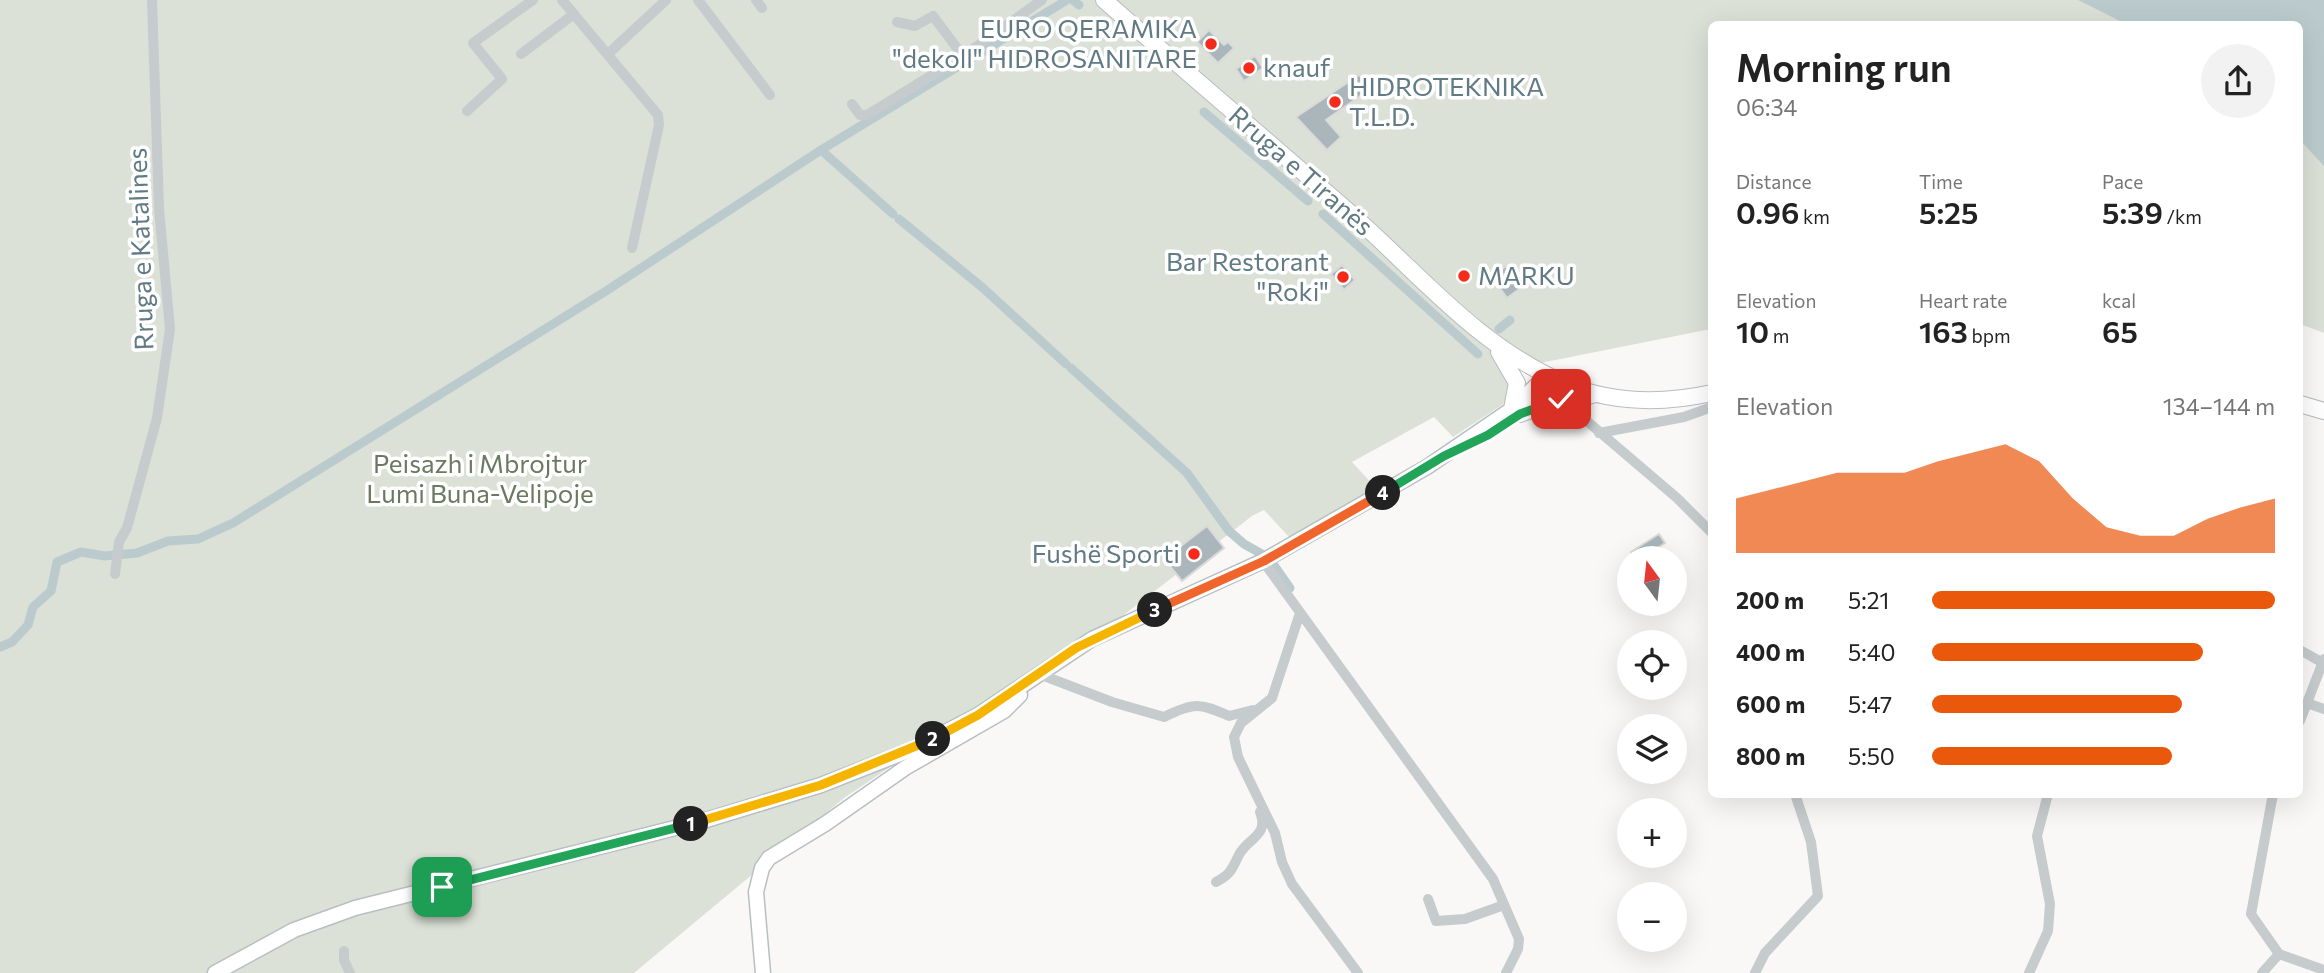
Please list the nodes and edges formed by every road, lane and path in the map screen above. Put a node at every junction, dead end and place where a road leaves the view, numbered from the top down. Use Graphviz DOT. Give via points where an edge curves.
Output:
graph roads {
  1 [pos="152,0"];
  2 [pos="533,0"];
  3 [pos="562,0"];
  4 [pos="666,0"];
  5 [pos="698,0"];
  6 [pos="1042,0"];
  7 [pos="1104,0"];
  8 [pos="574,14"];
  9 [pos="897,22"];
  10 [pos="609,53"];
  11 [pos="522,54"];
  12 [pos="963,56"];
  13 [pos="770,94"];
  14 [pos="852,104"];
  15 [pos="467,111"];
  16 [pos="632,248"];
  17 [pos="1494,344"];
  18 [pos="1550,376"];
  19 [pos="1602,395"];
  20 [pos="1708,398"];
  21 [pos="1561,399"];
  22 [pos="1708,399"];
  23 [pos="2303,405"];
  24 [pos="2324,411"];
  25 [pos="1516,412"];
  26 [pos="1599,433"];
  27 [pos="1708,529"];
  28 [pos="1265,560"];
  29 [pos="115,574"];
  30 [pos="1300,613"];
  31 [pos="2303,651"];
  32 [pos="2323,661"];
  33 [pos="1034,677"];
  34 [pos="2307,703"];
  35 [pos="1256,709"];
  36 [pos="2324,709"];
  37 [pos="2303,714"];
  38 [pos="1256,795"];
  39 [pos="1796,798"];
  40 [pos="2047,798"];
  41 [pos="2272,798"];
  42 [pos="1216,882"];
  43 [pos="1428,899"];
  44 [pos="1504,905"];
  45 [pos="344,951"];
  46 [pos="2279,954"];
  47 [pos="2324,970"];
  48 [pos="215,973"];
  49 [pos="350,973"];
  50 [pos="763,973"];
  51 [pos="1358,973"];
  52 [pos="1506,973"];
  53 [pos="1755,973"];
  54 [pos="2029,973"];
  55 [pos="2262,973"];
  1 -- 29 [label="street, Rruga e Katalines" via="169,351 155,425 127,528 119,542"];
  2 -- 15 [label="street" via="473,43 502,79"];
  3 -- 8 [label="street"];
  4 -- 10 [label="street"];
  5 -- 13 [label="street"];
  6 -- 12 [label="street"];
  7 -- 17 [label="main road, Rruga e Tiranës"];
  8 -- 10 [label="street"];
  8 -- 11 [label="street"];
  9 -- 12 [label="street" via="915,26 933,16"];
  10 -- 16 [label="street" via="658,115"];
  12 -- 14 [label="street" via="867,115 860,116"];
  17 -- 18 [label="main road"];
  17 -- 25 [label="main road" via="1516,377"];
  18 -- 19 [label="main road"];
  18 -- 25 [label="main road"];
  19 -- 20 [label="main road" via="1646,402"];
  19 -- 21 [label="main road"];
  21 -- 25 [label="main road"];
  21 -- 26 [label="street"];
  22 -- 26 [label="street" via="1684,416"];
  23 -- 24 [label="main road"];
  25 -- 28 [label="main road"];
  26 -- 27 [label="street"];
  28 -- 30 [label="street"];
  28 -- 33 [label="main road" via="1111,629"];
  30 -- 35 [label="street" via="1272,698"];
  30 -- 44 [label="street" via="1482,862"];
  31 -- 32 [label="street"];
  32 -- 34 [label="street"];
  33 -- 35 [label="street" via="1164,717 1186,706 1205,705 1229,716"];
  33 -- 48 [label="main road" via="959,726 889,759 778,799 321,920"];
  33 -- 50 [label="main road" via="1004,710 905,768 769,858 756,892"];
  34 -- 36 [label="street"];
  34 -- 37 [label="street"];
  35 -- 38 [label="street" via="1234,737"];
  38 -- 42 [label="street" via="1263,828 1240,853 1234,871"];
  38 -- 51 [label="street" via="1292,884"];
  39 -- 53 [label="street" via="1811,842 1818,896 1765,953"];
  40 -- 54 [label="street" via="2037,836 2050,904 2048,930"];
  41 -- 46 [label="street" via="2251,914"];
  43 -- 44 [label="street" via="1436,921 1465,919"];
  44 -- 52 [label="street" via="1519,939"];
  45 -- 49 [label="street"];
  46 -- 47 [label="street"];
  46 -- 55 [label="street"];
}
